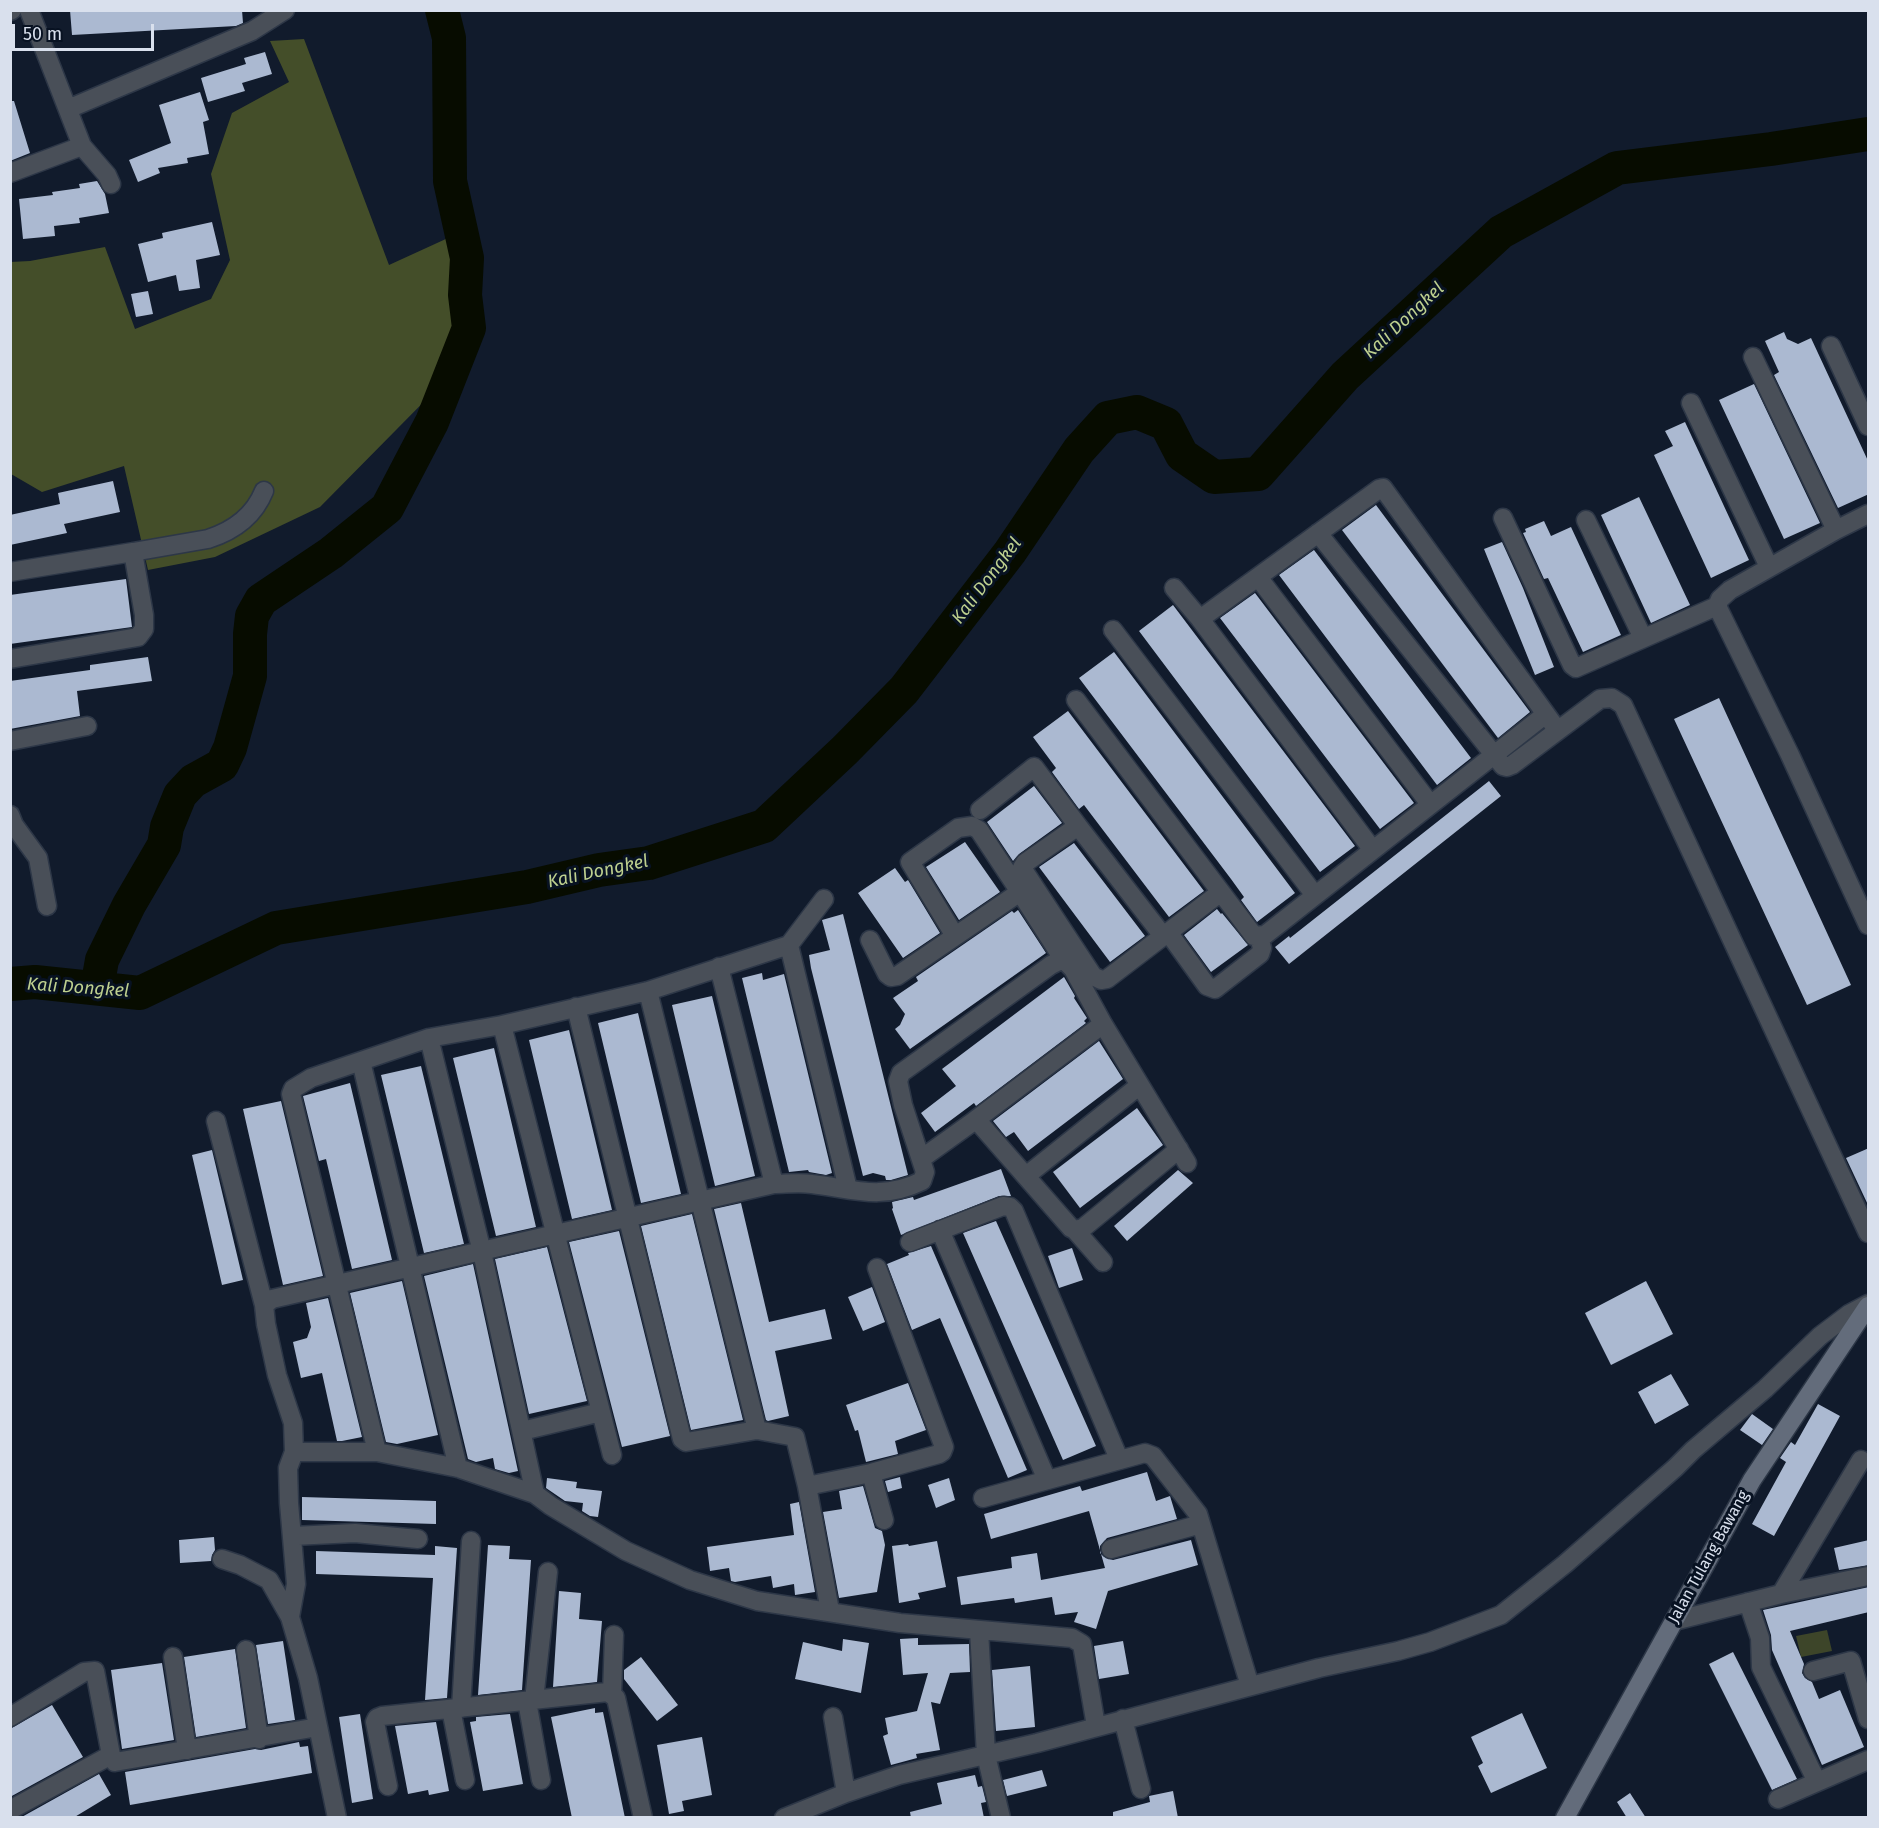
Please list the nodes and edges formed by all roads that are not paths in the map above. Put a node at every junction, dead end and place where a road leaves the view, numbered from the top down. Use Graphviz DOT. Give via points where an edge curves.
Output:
graph roads {
  1 [pos="29,10"];
  2 [pos="285,10"];
  3 [pos="68,109"];
  4 [pos="82,146"];
  5 [pos="10,173"];
  6 [pos="111,184"];
  7 [pos="1830,346"];
  8 [pos="1753,357"];
  9 [pos="1691,403"];
  10 [pos="1869,426"];
  11 [pos="264,491"];
  12 [pos="1869,514"];
  13 [pos="1503,518"];
  14 [pos="1586,520"];
  15 [pos="1836,530"];
  16 [pos="1318,533"];
  17 [pos="133,552"];
  18 [pos="1769,567"];
  19 [pos="10,572"];
  20 [pos="1258,577"];
  21 [pos="1174,588"];
  22 [pos="1717,606"];
  23 [pos="1200,619"];
  24 [pos="1113,630"];
  25 [pos="1642,638"];
  26 [pos="10,659"];
  27 [pos="1076,700"];
  28 [pos="1546,714"];
  29 [pos="87,726"];
  30 [pos="1558,730"];
  31 [pos="10,741"];
  32 [pos="1494,756"];
  33 [pos="1430,804"];
  34 [pos="980,810"];
  35 [pos="10,815"];
  36 [pos="1078,826"];
  37 [pos="1372,849"];
  38 [pos="1020,892"];
  39 [pos="1221,892"];
  40 [pos="1314,894"];
  41 [pos="824,898"];
  42 [pos="47,906"];
  43 [pos="1869,925"];
  44 [pos="1165,934"];
  45 [pos="955,936"];
  46 [pos="1259,937"];
  47 [pos="870,940"];
  48 [pos="789,945"];
  49 [pos="1063,958"];
  50 [pos="719,968"];
  51 [pos="648,991"];
  52 [pos="576,1007"];
  53 [pos="1103,1024"];
  54 [pos="502,1025"];
  55 [pos="429,1038"];
  56 [pos="361,1061"];
  57 [pos="1140,1085"];
  58 [pos="216,1121"];
  59 [pos="974,1121"];
  60 [pos="921,1159"];
  61 [pos="1026,1176"];
  62 [pos="774,1184"];
  63 [pos="848,1189"];
  64 [pos="701,1200"];
  65 [pos="628,1217"];
  66 [pos="940,1230"];
  67 [pos="1075,1230"];
  68 [pos="1869,1233"];
  69 [pos="555,1235"];
  70 [pos="910,1242"];
  71 [pos="482,1252"];
  72 [pos="1103,1262"];
  73 [pos="409,1268"];
  74 [pos="877,1268"];
  75 [pos="338,1285"];
  76 [pos="264,1305"];
  77 [pos="1869,1305"];
  78 [pos="601,1412"];
  79 [pos="758,1430"];
  80 [pos="522,1431"];
  81 [pos="294,1452"];
  82 [pos="377,1452"];
  83 [pos="612,1455"];
  84 [pos="1119,1459"];
  85 [pos="1861,1460"];
  86 [pos="458,1468"];
  87 [pos="871,1473"];
  88 [pos="1047,1480"];
  89 [pos="807,1486"];
  90 [pos="535,1494"];
  91 [pos="983,1498"];
  92 [pos="884,1520"];
  93 [pos="1201,1524"];
  94 [pos="293,1536"];
  95 [pos="418,1539"];
  96 [pos="471,1541"];
  97 [pos="1111,1549"];
  98 [pos="222,1560"];
  99 [pos="548,1572"];
  100 [pos="1869,1576"];
  101 [pos="1781,1594"];
  102 [pos="1748,1602"];
  103 [pos="830,1611"];
  104 [pos="290,1617"];
  105 [pos="1674,1622"];
  106 [pos="979,1630"];
  107 [pos="614,1635"];
  108 [pos="246,1650"];
  109 [pos="173,1656"];
  110 [pos="1814,1671"];
  111 [pos="1250,1686"];
  112 [pos="612,1694"];
  113 [pos="531,1701"];
  114 [pos="456,1709"];
  115 [pos="10,1717"];
  116 [pos="832,1717"];
  117 [pos="1123,1719"];
  118 [pos="1869,1719"];
  119 [pos="1096,1726"];
  120 [pos="318,1727"];
  121 [pos="259,1738"];
  122 [pos="188,1750"];
  123 [pos="111,1755"];
  124 [pos="986,1755"];
  125 [pos="1869,1760"];
  126 [pos="541,1779"];
  127 [pos="465,1780"];
  128 [pos="1817,1782"];
  129 [pos="388,1786"];
  130 [pos="1141,1789"];
  131 [pos="846,1793"];
  132 [pos="1778,1799"];
  133 [pos="10,1810"];
  134 [pos="337,1818"];
  135 [pos="643,1818"];
  136 [pos="784,1818"];
  137 [pos="1001,1818"];
  138 [pos="1564,1818"];
  1 -- 3 [label="street"];
  2 -- 3 [label="street" via="252,31"];
  3 -- 4 [label="street"];
  4 -- 5 [label="street"];
  4 -- 6 [label="street"];
  7 -- 10 [label="street"];
  8 -- 15 [label="street"];
  9 -- 18 [label="street"];
  11 -- 17 [label="street" via="242,522 220,535"];
  12 -- 15 [label="street"];
  13 -- 25 [label="street" via="1572,665 1576,668"];
  14 -- 25 [label="street"];
  15 -- 18 [label="street"];
  16 -- 20 [label="street"];
  16 -- 28 [label="street" via="1379,489 1385,490"];
  16 -- 32 [label="street"];
  17 -- 19 [label="street"];
  17 -- 26 [label="street" via="144,615 140,635"];
  18 -- 22 [label="street" via="1730,591"];
  20 -- 23 [label="street"];
  20 -- 33 [label="street"];
  21 -- 23 [label="street"];
  22 -- 25 [label="street"];
  22 -- 43 [label="street"];
  23 -- 37 [label="street"];
  24 -- 40 [label="street"];
  27 -- 39 [label="street"];
  28 -- 30 [label="street"];
  28 -- 32 [label="street"];
  29 -- 31 [label="street"];
  30 -- 32 [label="street" via="1507,767"];
  30 -- 68 [label="street" via="1600,699 1612,698 1623,705"];
  32 -- 33 [label="street"];
  33 -- 37 [label="street"];
  34 -- 36 [label="street" via="1034,767"];
  35 -- 42 [label="street" via="38,858"];
  36 -- 44 [label="street"];
  36 -- 44 [label="street" via="1022,868 1093,976 1107,979"];
  37 -- 40 [label="street"];
  38 -- 45 [label="street"];
  38 -- 45 [label="street" via="979,830 972,826 958,828 910,862"];
  38 -- 49 [label="street"];
  39 -- 44 [label="street"];
  39 -- 46 [label="street" via="1254,936"];
  40 -- 46 [label="street"];
  41 -- 48 [label="street"];
  44 -- 46 [label="street" via="1207,986 1215,989 1260,954"];
  45 -- 47 [label="street" via="891,977"];
  48 -- 50 [label="street"];
  48 -- 63 [label="street"];
  49 -- 53 [label="street"];
  49 -- 60 [label="street" via="902,1073 898,1082 903,1105"];
  50 -- 51 [label="street"];
  50 -- 62 [label="street"];
  51 -- 52 [label="street"];
  51 -- 64 [label="street"];
  52 -- 54 [label="street"];
  52 -- 65 [label="street"];
  53 -- 57 [label="street"];
  53 -- 59 [label="street"];
  54 -- 55 [label="street"];
  54 -- 69 [label="street"];
  55 -- 56 [label="street"];
  55 -- 71 [label="street"];
  56 -- 73 [label="street"];
  56 -- 75 [label="street" via="310,1078 291,1094"];
  57 -- 61 [label="street"];
  57 -- 67 [label="street" via="1183,1156"];
  58 -- 76 [label="street"];
  59 -- 60 [label="street"];
  59 -- 61 [label="street"];
  60 -- 63 [label="street" via="925,1173 922,1181 910,1187 873,1194"];
  61 -- 67 [label="street"];
  62 -- 63 [label="street" via="808,1183"];
  62 -- 64 [label="street"];
  64 -- 65 [label="street"];
  64 -- 79 [label="street"];
  65 -- 69 [label="street"];
  65 -- 79 [label="street" via="682,1439 686,1442"];
  66 -- 70 [label="street"];
  66 -- 84 [label="street" via="1003,1206 1014,1211"];
  66 -- 88 [label="street"];
  67 -- 72 [label="street"];
  69 -- 71 [label="street"];
  69 -- 78 [label="street"];
  71 -- 73 [label="street"];
  71 -- 80 [label="street"];
  73 -- 75 [label="street"];
  73 -- 86 [label="street"];
  74 -- 87 [label="street" via="944,1447 939,1454"];
  75 -- 76 [label="street" via="272,1299"];
  75 -- 82 [label="street"];
  76 -- 81 [label="street" via="277,1375 292,1423"];
  77 -- 105 [label="street, Jalan Tulang Bawang" via="1752,1480"];
  77 -- 111 [label="street" via="1849,1314 1820,1336 1667,1475 1501,1615 1430,1642"];
  78 -- 80 [label="street"];
  78 -- 83 [label="street"];
  79 -- 89 [label="street" via="796,1438"];
  80 -- 90 [label="street"];
  81 -- 82 [label="street"];
  81 -- 94 [label="street" via="288,1468"];
  82 -- 86 [label="street"];
  84 -- 88 [label="street"];
  84 -- 93 [label="street" via="1145,1453 1153,1456 1198,1514"];
  85 -- 101 [label="street"];
  86 -- 90 [label="street"];
  87 -- 89 [label="street"];
  87 -- 92 [label="street"];
  88 -- 91 [label="street"];
  89 -- 103 [label="street"];
  90 -- 103 [label="street" via="626,1551 690,1580 758,1601"];
  93 -- 97 [label="street"];
  93 -- 111 [label="street"];
  94 -- 95 [label="street" via="355,1533"];
  94 -- 104 [label="street" via="296,1584"];
  96 -- 114 [label="street"];
  98 -- 104 [label="street" via="269,1580"];
  99 -- 113 [label="street"];
  100 -- 101 [label="street"];
  101 -- 102 [label="street"];
  102 -- 105 [label="street"];
  102 -- 128 [label="street" via="1760,1638 1761,1667"];
  103 -- 106 [label="street" via="900,1623"];
  104 -- 120 [label="street"];
  105 -- 138 [label="street, Jalan Tulang Bawang"];
  106 -- 119 [label="street" via="1072,1638 1082,1644"];
  106 -- 124 [label="street"];
  107 -- 112 [label="street"];
  108 -- 121 [label="street"];
  109 -- 122 [label="street"];
  110 -- 118 [label="street" via="1851,1661"];
  111 -- 117 [label="street"];
  112 -- 113 [label="street"];
  112 -- 135 [label="street"];
  113 -- 114 [label="street"];
  113 -- 126 [label="street"];
  114 -- 127 [label="street"];
  114 -- 129 [label="street" via="377,1719"];
  115 -- 123 [label="street" via="84,1672 95,1671"];
  116 -- 131 [label="street"];
  117 -- 119 [label="street"];
  117 -- 130 [label="street"];
  119 -- 124 [label="street"];
  120 -- 121 [label="street"];
  120 -- 134 [label="street"];
  121 -- 122 [label="street"];
  122 -- 123 [label="street" via="115,1762"];
  123 -- 133 [label="street"];
  124 -- 131 [label="street" via="899,1775"];
  124 -- 137 [label="street"];
  125 -- 128 [label="street"];
  128 -- 132 [label="street"];
  131 -- 136 [label="street"];
}
